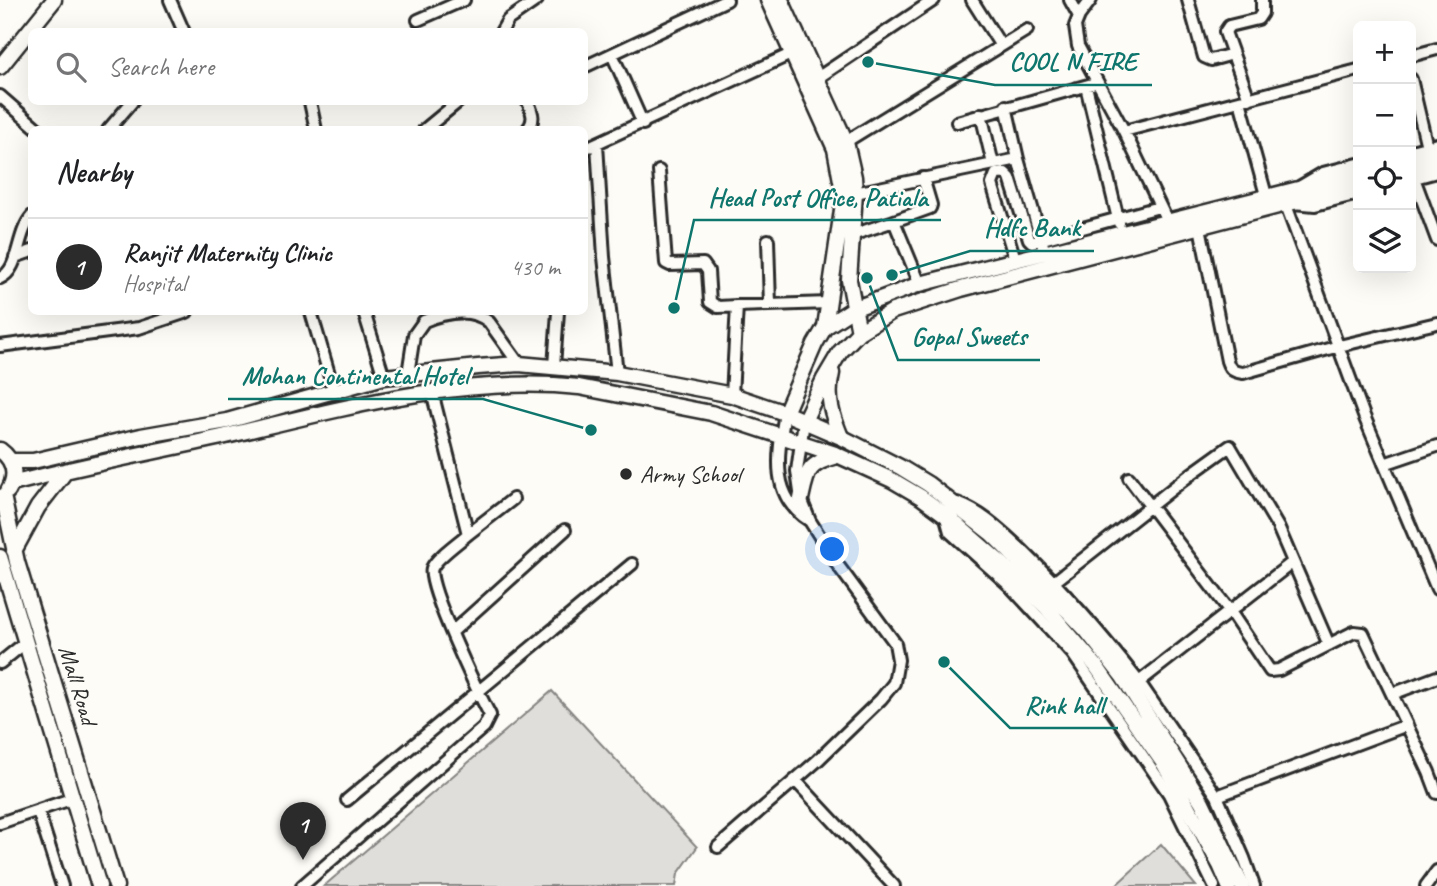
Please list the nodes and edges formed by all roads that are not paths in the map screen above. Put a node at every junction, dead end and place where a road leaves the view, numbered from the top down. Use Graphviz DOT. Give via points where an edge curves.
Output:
graph roads {
  1 [pos="54,0"];
  2 [pos="170,0"];
  3 [pos="464,0"];
  4 [pos="537,0"];
  5 [pos="727,0"];
  6 [pos="768,0"];
  7 [pos="781,0"];
  8 [pos="934,0"];
  9 [pos="972,0"];
  10 [pos="1070,0"];
  11 [pos="1091,0"];
  12 [pos="1188,0"];
  13 [pos="1262,0"];
  14 [pos="1079,16"];
  15 [pos="418,20"];
  16 [pos="31,28"];
  17 [pos="182,28"];
  18 [pos="503,28"];
  19 [pos="1027,30"];
  20 [pos="28,32"];
  21 [pos="1001,46"];
  22 [pos="1437,49"];
  23 [pos="612,54"];
  24 [pos="791,54"];
  25 [pos="1233,54"];
  26 [pos="1416,55"];
  27 [pos="588,64"];
  28 [pos="0,67"];
  29 [pos="1353,71"];
  30 [pos="816,79"];
  31 [pos="1098,82"];
  32 [pos="1413,84"];
  33 [pos="1086,86"];
  34 [pos="0,96"];
  35 [pos="1245,100"];
  36 [pos="129,105"];
  37 [pos="311,105"];
  38 [pos="455,105"];
  39 [pos="529,105"];
  40 [pos="1006,106"];
  41 [pos="981,114"];
  42 [pos="957,122"];
  43 [pos="643,124"];
  44 [pos="34,126"];
  45 [pos="111,126"];
  46 [pos="315,126"];
  47 [pos="430,126"];
  48 [pos="530,126"];
  49 [pos="1124,131"];
  50 [pos="597,145"];
  51 [pos="840,145"];
  52 [pos="1434,147"];
  53 [pos="588,148"];
  54 [pos="1416,150"];
  55 [pos="1416,156"];
  56 [pos="1018,159"];
  57 [pos="1437,163"];
  58 [pos="993,164"];
  59 [pos="1353,165"];
  60 [pos="659,172"];
  61 [pos="1437,172"];
  62 [pos="1416,174"];
  63 [pos="1353,175"];
  64 [pos="1416,175"];
  65 [pos="923,178"];
  66 [pos="1301,186"];
  67 [pos="1353,186"];
  68 [pos="1416,186"];
  69 [pos="855,193"];
  70 [pos="1266,195"];
  71 [pos="1353,195"];
  72 [pos="1289,204"];
  73 [pos="1160,206"];
  74 [pos="28,220"];
  75 [pos="894,221"];
  76 [pos="1119,225"];
  77 [pos="1170,227"];
  78 [pos="1200,227"];
  79 [pos="852,235"];
  80 [pos="768,240"];
  81 [pos="1437,240"];
  82 [pos="1043,246"];
  83 [pos="28,252"];
  84 [pos="15,257"];
  85 [pos="1015,260"];
  86 [pos="0,278"];
  87 [pos="920,284"];
  88 [pos="829,303"];
  89 [pos="770,305"];
  90 [pos="737,306"];
  91 [pos="853,309"];
  92 [pos="178,315"];
  93 [pos="312,315"];
  94 [pos="365,315"];
  95 [pos="453,315"];
  96 [pos="483,315"];
  97 [pos="558,315"];
  98 [pos="1437,323"];
  99 [pos="825,327"];
  100 [pos="859,332"];
  101 [pos="0,346"];
  102 [pos="1339,346"];
  103 [pos="840,352"];
  104 [pos="519,365"];
  105 [pos="554,366"];
  106 [pos="617,373"];
  107 [pos="408,374"];
  108 [pos="384,377"];
  109 [pos="334,391"];
  110 [pos="432,392"];
  111 [pos="732,395"];
  112 [pos="785,413"];
  113 [pos="804,421"];
  114 [pos="781,436"];
  115 [pos="841,437"];
  116 [pos="800,443"];
  117 [pos="1437,446"];
  118 [pos="0,450"];
  119 [pos="838,455"];
  120 [pos="11,461"];
  121 [pos="1384,464"];
  122 [pos="66,471"];
  123 [pos="1129,478"];
  124 [pos="12,484"];
  125 [pos="1,497"];
  126 [pos="513,499"];
  127 [pos="801,499"];
  128 [pos="955,502"];
  129 [pos="1150,506"];
  130 [pos="945,514"];
  131 [pos="810,521"];
  132 [pos="565,530"];
  133 [pos="468,534"];
  134 [pos="14,551"];
  135 [pos="0,558"];
  136 [pos="1293,562"];
  137 [pos="632,564"];
  138 [pos="1432,564"];
  139 [pos="1054,582"];
  140 [pos="1437,589"];
  141 [pos="1229,610"];
  142 [pos="452,632"];
  143 [pos="26,642"];
  144 [pos="1329,645"];
  145 [pos="0,663"];
  146 [pos="1437,677"];
  147 [pos="1129,689"];
  148 [pos="478,693"];
  149 [pos="1392,694"];
  150 [pos="1407,725"];
  151 [pos="1433,771"];
  152 [pos="795,780"];
  153 [pos="1437,793"];
  154 [pos="1217,796"];
  155 [pos="74,798"];
  156 [pos="347,800"];
  157 [pos="38,811"];
  158 [pos="0,823"];
  159 [pos="718,847"];
  160 [pos="1437,871"];
  161 [pos="62,886"];
  162 [pos="99,886"];
  163 [pos="116,886"];
  164 [pos="302,886"];
  165 [pos="894,886"];
  166 [pos="1214,886"];
  167 [pos="1229,886"];
  168 [pos="1242,886"];
  169 [pos="1254,886"];
  170 [pos="1426,886"];
  1 -- 16 [label="main road"];
  2 -- 17 [label="street"];
  3 -- 15 [label="street"];
  4 -- 18 [label="street"];
  5 -- 23 [label="street"];
  6 -- 24 [label="main road"];
  7 -- 30 [label="main road"];
  8 -- 30 [label="street"];
  9 -- 21 [label="street"];
  10 -- 14 [label="street"];
  11 -- 14 [label="street"];
  12 -- 25 [label="street" via="1204,57 1211,60"];
  13 -- 25 [label="street" via="1258,19 1226,29"];
  14 -- 31 [label="street" via="1075,26 1078,46"];
  19 -- 21 [label="street"];
  20 -- 28 [label="main road"];
  21 -- 51 [label="street"];
  22 -- 26 [label="street"];
  23 -- 27 [label="street"];
  23 -- 43 [label="street"];
  24 -- 43 [label="street"];
  24 -- 51 [label="main road"];
  25 -- 35 [label="street"];
  29 -- 35 [label="street"];
  30 -- 51 [label="main road"];
  31 -- 33 [label="street"];
  31 -- 49 [label="street"];
  32 -- 52 [label="street"];
  33 -- 40 [label="street"];
  33 -- 76 [label="street"];
  34 -- 44 [label="street"];
  35 -- 49 [label="street"];
  35 -- 70 [label="street"];
  36 -- 45 [label="street"];
  37 -- 46 [label="street"];
  38 -- 47 [label="street"];
  39 -- 48 [label="street"];
  40 -- 41 [label="street"];
  40 -- 56 [label="street"];
  41 -- 42 [label="street"];
  41 -- 58 [label="street"];
  43 -- 50 [label="street"];
  49 -- 73 [label="street"];
  50 -- 53 [label="street"];
  50 -- 106 [label="street"];
  51 -- 69 [label="main road" via="854,177"];
  51 -- 88 [label="main road" via="843,203"];
  52 -- 54 [label="street"];
  52 -- 55 [label="main road"];
  56 -- 58 [label="street"];
  56 -- 82 [label="street"];
  57 -- 62 [label="main road"];
  58 -- 65 [label="street"];
  59 -- 66 [label="street" via="1323,173"];
  60 -- 90 [label="street" via="666,262 703,264 708,271 710,302 718,307"];
  61 -- 64 [label="street"];
  63 -- 66 [label="main road"];
  65 -- 69 [label="street"];
  65 -- 75 [label="street" via="930,208"];
  66 -- 70 [label="main road"];
  67 -- 72 [label="main road"];
  68 -- 81 [label="street"];
  69 -- 79 [label="main road"];
  70 -- 77 [label="main road"];
  71 -- 72 [label="street" via="1315,205"];
  72 -- 78 [label="main road"];
  72 -- 102 [label="street"];
  73 -- 76 [label="street"];
  73 -- 77 [label="street"];
  74 -- 84 [label="street"];
  75 -- 79 [label="street"];
  75 -- 87 [label="street"];
  76 -- 77 [label="main road"];
  76 -- 82 [label="main road"];
  77 -- 78 [label="main road"];
  77 -- 100 [label="main road" via="1009,279 961,289 894,312"];
  78 -- 102 [label="street" via="1230,368 1243,373"];
  79 -- 91 [label="main road" via="849,280"];
  80 -- 89 [label="street"];
  82 -- 85 [label="main road"];
  82 -- 85 [label="street" via="1029,239 1010,178 996,174 992,184"];
  83 -- 84 [label="street"];
  84 -- 86 [label="street" via="9,272"];
  85 -- 87 [label="main road"];
  87 -- 91 [label="main road"];
  88 -- 89 [label="street"];
  88 -- 99 [label="main road"];
  89 -- 90 [label="street"];
  90 -- 111 [label="street"];
  91 -- 99 [label="main road"];
  91 -- 100 [label="main road"];
  92 -- 101 [label="street" via="139,328"];
  93 -- 109 [label="street"];
  94 -- 108 [label="street"];
  95 -- 107 [label="street" via="424,321 414,335"];
  96 -- 104 [label="street"];
  97 -- 105 [label="street"];
  98 -- 102 [label="street"];
  99 -- 112 [label="main road"];
  100 -- 103 [label="main road"];
  102 -- 121 [label="street"];
  103 -- 113 [label="main road"];
  103 -- 115 [label="main road" via="829,397"];
  104 -- 105 [label="main road"];
  104 -- 107 [label="main road"];
  105 -- 106 [label="main road"];
  106 -- 111 [label="main road"];
  107 -- 108 [label="main road"];
  108 -- 109 [label="main road"];
  109 -- 120 [label="main road" via="226,421"];
  110 -- 114 [label="main road" via="579,387 711,413"];
  110 -- 122 [label="main road"];
  110 -- 133 [label="street"];
  111 -- 112 [label="main road"];
  112 -- 113 [label="main road"];
  112 -- 114 [label="street"];
  113 -- 115 [label="main road"];
  113 -- 116 [label="street"];
  114 -- 116 [label="main road"];
  114 -- 131 [label="street" via="782,488 793,508"];
  115 -- 128 [label="main road" via="901,467"];
  116 -- 119 [label="main road"];
  116 -- 127 [label="street"];
  117 -- 121 [label="street"];
  118 -- 120 [label="main road"];
  119 -- 127 [label="main road" via="810,468"];
  119 -- 130 [label="main road" via="892,480"];
  120 -- 124 [label="main road"];
  121 -- 138 [label="street"];
  122 -- 124 [label="main road"];
  122 -- 134 [label="main road" via="38,507"];
  123 -- 129 [label="street"];
  124 -- 125 [label="main road"];
  125 -- 134 [label="main road, Mall Road"];
  126 -- 133 [label="street"];
  127 -- 131 [label="street"];
  128 -- 139 [label="street" via="994,524"];
  128 -- 147 [label="main road" via="1078,622"];
  129 -- 136 [label="street" via="1230,446 1273,516"];
  129 -- 139 [label="street"];
  129 -- 141 [label="street"];
  130 -- 147 [label="main road" via="1003,564 1088,656"];
  130 -- 166 [label="street" via="950,532 1009,585 1072,653 1169,794"];
  131 -- 152 [label="street" via="884,625 895,643 898,660 894,683 881,699"];
  132 -- 142 [label="street"];
  133 -- 142 [label="street" via="430,573"];
  134 -- 163 [label="main road, Mall Road"];
  135 -- 143 [label="main road, Mall Road"];
  136 -- 141 [label="street"];
  136 -- 144 [label="street"];
  137 -- 148 [label="street"];
  138 -- 140 [label="street"];
  139 -- 147 [label="street"];
  141 -- 144 [label="street" via="1270,671"];
  141 -- 147 [label="street"];
  142 -- 148 [label="street"];
  143 -- 145 [label="street"];
  143 -- 155 [label="main road, Mall Road"];
  144 -- 149 [label="street" via="1354,632 1363,633"];
  146 -- 149 [label="street"];
  147 -- 154 [label="street"];
  147 -- 167 [label="main road"];
  147 -- 168 [label="main road" via="1202,802"];
  148 -- 156 [label="street"];
  148 -- 164 [label="street" via="490,715 484,727"];
  149 -- 150 [label="street"];
  150 -- 151 [label="street"];
  150 -- 154 [label="street"];
  151 -- 153 [label="street"];
  152 -- 159 [label="street"];
  152 -- 165 [label="street"];
  154 -- 169 [label="street"];
  155 -- 157 [label="street"];
  155 -- 162 [label="main road, Mall Road"];
  157 -- 158 [label="street"];
  157 -- 161 [label="street"];
  160 -- 170 [label="street"];
}
